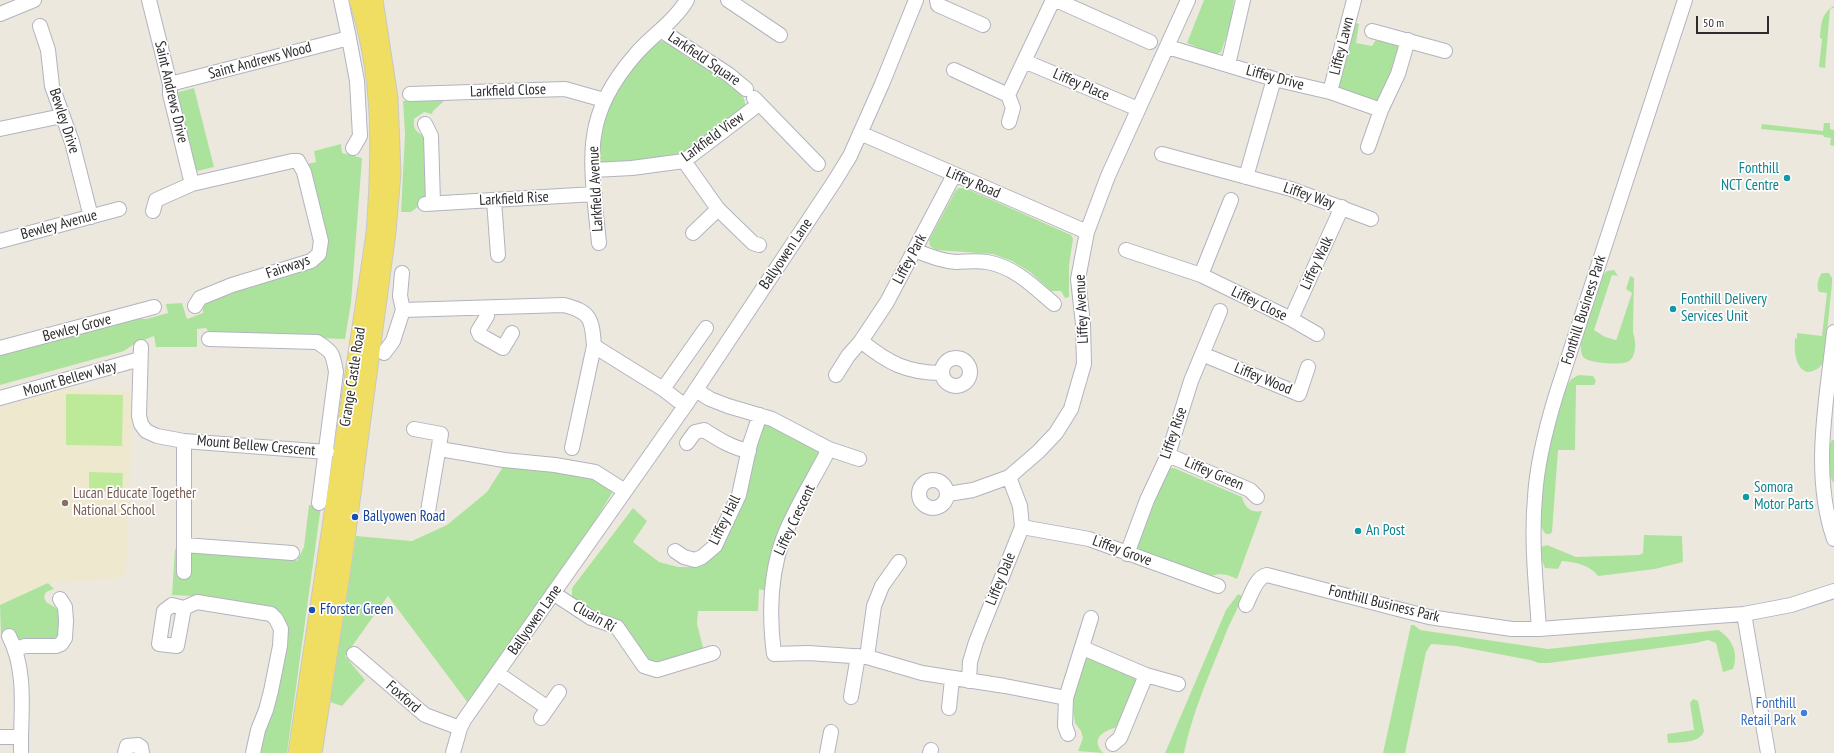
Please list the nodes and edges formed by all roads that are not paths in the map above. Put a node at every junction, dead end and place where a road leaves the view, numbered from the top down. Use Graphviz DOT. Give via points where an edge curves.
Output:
graph roads {
  1 [pos="34,0"];
  2 [pos="149,0"];
  3 [pos="341,0"];
  4 [pos="358,0"];
  5 [pos="374,0"];
  6 [pos="687,0"];
  7 [pos="916,0"];
  8 [pos="937,0"];
  9 [pos="1054,0"];
  10 [pos="1188,0"];
  11 [pos="1243,0"];
  12 [pos="1354,0"];
  13 [pos="1685,0"];
  14 [pos="735,2"];
  15 [pos="0,14"];
  16 [pos="982,25"];
  17 [pos="40,26"];
  18 [pos="662,30"];
  19 [pos="1372,31"];
  20 [pos="780,35"];
  21 [pos="349,38"];
  22 [pos="1408,40"];
  23 [pos="1150,42"];
  24 [pos="1168,47"];
  25 [pos="1445,51"];
  26 [pos="1024,61"];
  27 [pos="1228,65"];
  28 [pos="954,70"];
  29 [pos="1274,79"];
  30 [pos="170,84"];
  31 [pos="1330,92"];
  32 [pos="410,94"];
  33 [pos="1008,95"];
  34 [pos="753,97"];
  35 [pos="604,100"];
  36 [pos="1138,109"];
  37 [pos="1381,110"];
  38 [pos="62,116"];
  39 [pos="1009,122"];
  40 [pos="425,124"];
  41 [pos="0,129"];
  42 [pos="860,133"];
  43 [pos="1368,147"];
  44 [pos="353,148"];
  45 [pos="1162,154"];
  46 [pos="684,161"];
  47 [pos="818,164"];
  48 [pos="593,170"];
  49 [pos="954,175"];
  50 [pos="1246,177"];
  51 [pos="192,184"];
  52 [pos="595,194"];
  53 [pos="494,200"];
  54 [pos="1231,200"];
  55 [pos="1342,207"];
  56 [pos="718,209"];
  57 [pos="119,210"];
  58 [pos="153,211"];
  59 [pos="91,217"];
  60 [pos="1371,219"];
  61 [pos="1087,232"];
  62 [pos="693,233"];
  63 [pos="0,241"];
  64 [pos="599,243"];
  65 [pos="759,245"];
  66 [pos="915,250"];
  67 [pos="1126,250"];
  68 [pos="498,252"];
  69 [pos="402,273"];
  70 [pos="1201,275"];
  71 [pos="1054,304"];
  72 [pos="195,306"];
  73 [pos="154,307"];
  74 [pos="487,309"];
  75 [pos="402,310"];
  76 [pos="1220,311"];
  77 [pos="1291,319"];
  78 [pos="706,328"];
  79 [pos="1834,332"];
  80 [pos="512,333"];
  81 [pos="1317,334"];
  82 [pos="208,339"];
  83 [pos="861,341"];
  84 [pos="594,346"];
  85 [pos="0,348"];
  86 [pos="384,353"];
  87 [pos="1202,354"];
  88 [pos="1308,367"];
  89 [pos="942,373"];
  90 [pos="836,375"];
  91 [pos="663,389"];
  92 [pos="696,390"];
  93 [pos="0,398"];
  94 [pos="685,406"];
  95 [pos="760,415"];
  96 [pos="414,429"];
  97 [pos="184,440"];
  98 [pos="687,443"];
  99 [pos="572,448"];
  100 [pos="440,449"];
  101 [pos="829,449"];
  102 [pos="749,451"];
  103 [pos="327,452"];
  104 [pos="1168,455"];
  105 [pos="859,459"];
  106 [pos="1009,477"];
  107 [pos="625,491"];
  108 [pos="948,494"];
  109 [pos="1257,497"];
  110 [pos="319,503"];
  111 [pos="428,511"];
  112 [pos="1022,528"];
  113 [pos="1834,539"];
  114 [pos="184,545"];
  115 [pos="675,551"];
  116 [pos="292,553"];
  117 [pos="1127,554"];
  118 [pos="899,562"];
  119 [pos="184,572"];
  120 [pos="1218,586"];
  121 [pos="1834,591"];
  122 [pos="553,593"];
  123 [pos="60,599"];
  124 [pos="1246,604"];
  125 [pos="184,608"];
  126 [pos="1744,614"];
  127 [pos="1091,618"];
  128 [pos="1539,629"];
  129 [pos="9,636"];
  130 [pos="1083,648"];
  131 [pos="16,649"];
  132 [pos="713,653"];
  133 [pos="354,654"];
  134 [pos="862,657"];
  135 [pos="497,673"];
  136 [pos="1146,676"];
  137 [pos="952,679"];
  138 [pos="969,682"];
  139 [pos="1178,684"];
  140 [pos="559,692"];
  141 [pos="851,697"];
  142 [pos="1066,698"];
  143 [pos="949,708"];
  144 [pos="460,728"];
  145 [pos="831,732"];
  146 [pos="1068,734"];
  147 [pos="0,737"];
  148 [pos="21,737"];
  149 [pos="1114,744"];
  150 [pos="21,753"];
  151 [pos="125,753"];
  152 [pos="142,753"];
  153 [pos="253,753"];
  154 [pos="297,753"];
  155 [pos="313,753"];
  156 [pos="453,753"];
  157 [pos="827,753"];
  158 [pos="1768,753"];
  1 -- 15 [label="street"];
  2 -- 30 [label="street, Saint Andrews Drive"];
  3 -- 21 [label="street"];
  4 -- 154 [label="main road, Grange Castle Road" via="377,93 380,167 375,234"];
  5 -- 155 [label="main road, Grange Castle Road" via="389,98 391,181 387,232 344,560"];
  6 -- 18 [label="street, Larkfield Avenue"];
  7 -- 42 [label="street, Ballyowen Lane"];
  8 -- 16 [label="street" via="938,4"];
  9 -- 23 [label="street"];
  9 -- 26 [label="street"];
  10 -- 24 [label="street, Liffey Avenue"];
  11 -- 27 [label="street"];
  12 -- 31 [label="street, Liffey Lawn"];
  13 -- 128 [label="street, Fonthill Business Park" via="1556,395 1542,449 1534,512"];
  14 -- 20 [label="street"];
  17 -- 38 [label="street, Bewley Drive" via="48,50 51,83"];
  18 -- 34 [label="street, Larkfield Square" via="728,74"];
  18 -- 35 [label="street, Larkfield Avenue" via="635,54"];
  19 -- 22 [label="street"];
  21 -- 30 [label="street, Saint Andrews Wood"];
  21 -- 44 [label="street" via="357,81 360,136"];
  22 -- 25 [label="street"];
  22 -- 37 [label="street" via="1398,74"];
  24 -- 27 [label="street, Liffey Drive"];
  24 -- 36 [label="street, Liffey Avenue"];
  26 -- 33 [label="street"];
  26 -- 36 [label="street, Liffey Place"];
  27 -- 29 [label="street, Liffey Drive"];
  28 -- 33 [label="street"];
  29 -- 31 [label="street, Liffey Drive"];
  29 -- 50 [label="street"];
  30 -- 51 [label="street, Saint Andrews Drive" via="170,94"];
  31 -- 37 [label="street, Liffey Drive"];
  32 -- 35 [label="street, Larkfield Close" via="565,89"];
  33 -- 39 [label="street" via="1013,108"];
  34 -- 46 [label="street, Larkfield View"];
  34 -- 47 [label="street, Larkfield Square"];
  35 -- 48 [label="street, Larkfield Avenue" via="594,136"];
  36 -- 61 [label="street, Liffey Avenue" via="1108,176"];
  37 -- 43 [label="street"];
  38 -- 41 [label="street"];
  38 -- 59 [label="street, Bewley Drive" via="72,142"];
  40 -- 53 [label="street, Larkfield Rise" via="431,136 429,203"];
  42 -- 49 [label="street, Liffey Road"];
  42 -- 92 [label="street, Ballyowen Lane" via="834,182"];
  45 -- 50 [label="street, Liffey Way"];
  46 -- 48 [label="street, Larkfield View"];
  46 -- 56 [label="street"];
  48 -- 52 [label="street, Larkfield Avenue"];
  49 -- 61 [label="street, Liffey Road"];
  49 -- 66 [label="street, Liffey Park"];
  50 -- 55 [label="street, Liffey Way"];
  51 -- 58 [label="street" via="156,200"];
  51 -- 72 [label="street, Fairways" via="292,161 300,163 321,241 319,254 311,261 232,285 200,298"];
  52 -- 53 [label="street, Larkfield Rise"];
  52 -- 64 [label="street, Larkfield Avenue"];
  53 -- 68 [label="street"];
  54 -- 70 [label="street"];
  55 -- 60 [label="street, Liffey Way"];
  55 -- 77 [label="street, Liffey Walk"];
  56 -- 62 [label="street"];
  56 -- 65 [label="street" via="753,243"];
  57 -- 59 [label="street, Bewley Avenue"];
  59 -- 63 [label="street, Bewley Avenue"];
  61 -- 106 [label="street, Liffey Avenue" via="1078,279 1084,364 1071,408 1056,433"];
  66 -- 71 [label="street" via="941,260 987,262 1004,267 1015,272"];
  66 -- 83 [label="street, Liffey Park" via="887,302"];
  67 -- 70 [label="street, Liffey Close"];
  69 -- 75 [label="street"];
  70 -- 77 [label="street, Liffey Close"];
  73 -- 85 [label="street, Bewley Grove"];
  74 -- 75 [label="street"];
  74 -- 80 [label="street" via="488,316 478,331 480,335 503,348"];
  74 -- 84 [label="street" via="568,306 589,317 593,328"];
  75 -- 86 [label="street" via="394,341"];
  76 -- 87 [label="street, Liffey Rise"];
  77 -- 81 [label="street, Liffey Close"];
  78 -- 91 [label="street"];
  79 -- 113 [label="street" via="1821,453 1823,491"];
  82 -- 103 [label="street, Mount Bellew Crescent" via="317,342 329,350 334,359 336,372"];
  83 -- 89 [label="street" via="895,364 922,373"];
  83 -- 90 [label="street, Liffey Park"];
  84 -- 91 [label="street"];
  84 -- 99 [label="street"];
  87 -- 88 [label="street, Liffey Wood" via="1299,394"];
  87 -- 104 [label="street, Liffey Rise"];
  91 -- 94 [label="street"];
  92 -- 94 [label="street, Ballyowen Lane"];
  92 -- 95 [label="street" via="710,399"];
  93 -- 97 [label="street, Mount Bellew Way" via="140,353 141,424 146,431 157,436"];
  94 -- 107 [label="street, Ballyowen Lane"];
  95 -- 101 [label="street" via="793,429"];
  95 -- 102 [label="street, Liffey Hall"];
  96 -- 100 [label="street" via="441,434"];
  97 -- 103 [label="street, Mount Bellew Crescent"];
  97 -- 114 [label="street"];
  98 -- 102 [label="street" via="694,432 704,430"];
  100 -- 107 [label="street" via="595,472"];
  100 -- 111 [label="street"];
  101 -- 105 [label="street"];
  101 -- 134 [label="street, Liffey Crescent" via="784,538 775,564 772,636 774,654 808,653"];
  102 -- 115 [label="street, Liffey Hall" via="739,495 715,546 694,560"];
  103 -- 110 [label="street, Mount Bellew Crescent"];
  104 -- 109 [label="street, Liffey Green" via="1250,490"];
  104 -- 117 [label="street, Liffey Rise" via="1147,500"];
  106 -- 108 [label="street, Liffey Avenue" via="973,490"];
  106 -- 112 [label="street, Liffey Dale" via="1020,506"];
  107 -- 122 [label="street, Ballyowen Lane"];
  112 -- 117 [label="street, Liffey Grove" via="1089,539"];
  112 -- 138 [label="street, Liffey Dale" via="976,642 970,662"];
  114 -- 116 [label="street"];
  114 -- 119 [label="street"];
  117 -- 120 [label="street, Liffey Grove"];
  118 -- 134 [label="street" via="882,586 874,606"];
  121 -- 126 [label="street, Fonthill Business Park" via="1792,605"];
  122 -- 132 [label="street, Cluain Rí" via="591,618 617,627 644,666 657,670"];
  122 -- 135 [label="street, Ballyowen Lane"];
  123 -- 131 [label="street" via="65,607 66,621 61,644"];
  124 -- 128 [label="street, Fonthill Business Park" via="1258,582 1267,575 1429,617 1512,629"];
  125 -- 153 [label="street" via="197,602 271,614 281,629 271,691"];
  126 -- 128 [label="street, Fonthill Business Park"];
  126 -- 158 [label="street"];
  127 -- 130 [label="street"];
  129 -- 131 [label="street"];
  130 -- 136 [label="street"];
  130 -- 142 [label="street"];
  131 -- 148 [label="street" via="22,700"];
  133 -- 144 [label="street, Foxford" via="425,715"];
  134 -- 137 [label="street, Liffey Crescent"];
  134 -- 141 [label="street"];
  135 -- 140 [label="street" via="544,713"];
  135 -- 144 [label="street, Ballyowen Lane"];
  136 -- 139 [label="street"];
  136 -- 149 [label="street" via="1120,738"];
  137 -- 138 [label="street, Liffey Crescent"];
  137 -- 143 [label="street"];
  138 -- 142 [label="street, Liffey Crescent"];
  142 -- 146 [label="street" via="1065,726"];
  144 -- 156 [label="street, Ballyowen Lane"];
  145 -- 157 [label="street"];
  147 -- 148 [label="street"];
  148 -- 150 [label="street"];
  151 -- 152 [label="street" via="127,746 130,745 141,747"];
}
